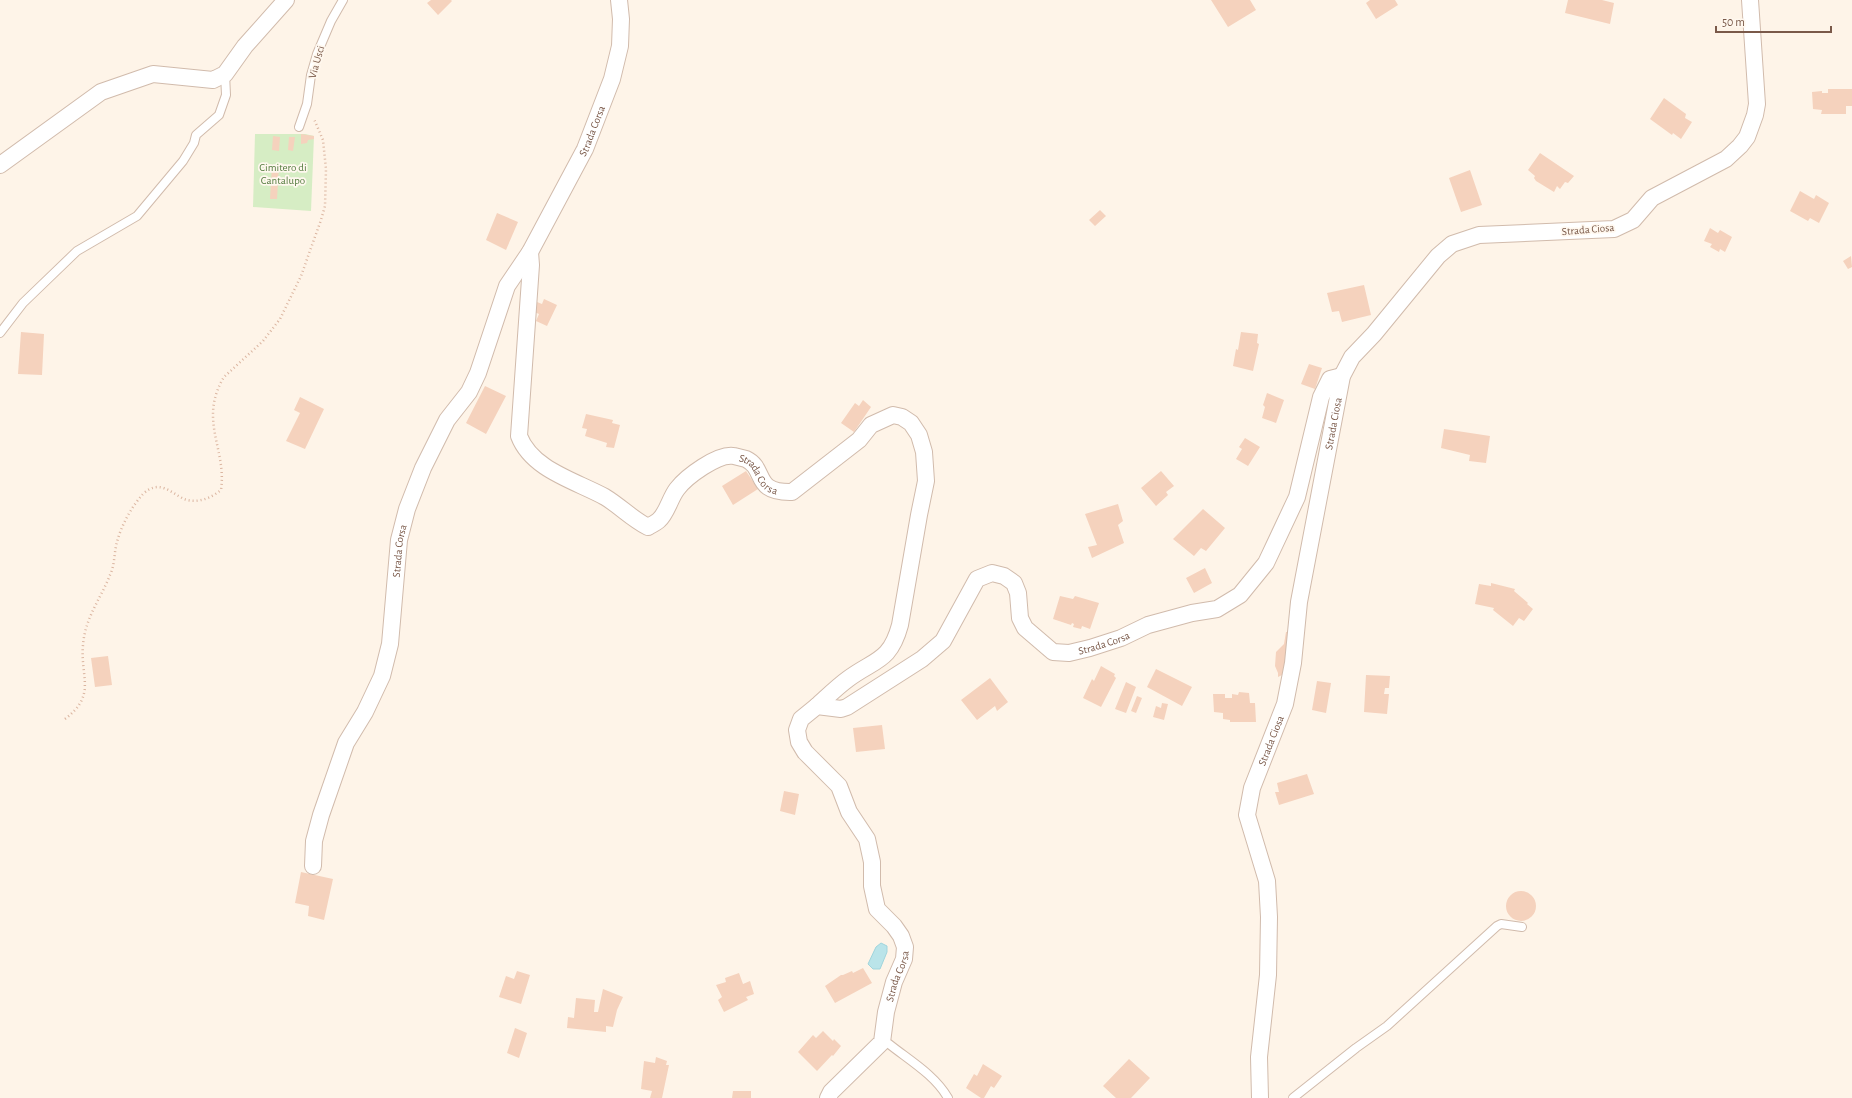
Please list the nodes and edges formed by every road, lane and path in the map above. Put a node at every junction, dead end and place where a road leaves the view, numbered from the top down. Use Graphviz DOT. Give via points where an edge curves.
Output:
graph roads {
  1 [pos="286,0"];
  2 [pos="343,0"];
  3 [pos="619,0"];
  4 [pos="1750,0"];
  5 [pos="225,74"];
  6 [pos="308,104"];
  7 [pos="298,127"];
  8 [pos="0,165"];
  9 [pos="530,252"];
  10 [pos="0,333"];
  11 [pos="1342,376"];
  12 [pos="817,706"];
  13 [pos="65,719"];
  14 [pos="313,866"];
  15 [pos="1522,927"];
  16 [pos="882,1042"];
  17 [pos="828,1098"];
  18 [pos="948,1098"];
  19 [pos="1260,1098"];
  20 [pos="1293,1098"];
  1 -- 5 [label="street" via="245,46"];
  2 -- 6 [label="lane, Via Usci" via="317,54 311,75"];
  3 -- 9 [label="street, Strada Corsa" via="620,46 612,79 585,149"];
  4 -- 11 [label="street, Strada Ciosa" via="1757,104 1752,126 1740,146 1726,159 1652,198 1633,220 1614,229 1479,235 1452,244 1438,256 1352,357"];
  5 -- 8 [label="street" via="212,80 153,74 101,92"];
  5 -- 10 [label="lane" via="226,95 219,115 196,135 183,161 137,216 77,251 23,303"];
  6 -- 7 [label="lane, Via Usci"];
  6 -- 13 [label="path" via="323,140 326,168 325,206 301,276 280,320 263,341 220,382 212,418 222,479 220,490 210,498 198,500 185,499 168,488 155,487 144,493 137,503 117,541 111,573 92,609 83,644 86,690 82,702"];
  9 -- 12 [label="street, Strada Corsa" via="519,436 524,448 542,464 606,498 648,527 659,520 678,489 694,473 716,460 731,456 747,459 768,488 792,492 859,440 871,425 881,420 893,415 902,417 919,435 924,452 926,481 896,640 889,651 847,679"];
  9 -- 14 [label="street, Strada Corsa" via="507,286 478,372 469,392 447,420 423,468 407,510 399,540 390,644 382,676 346,744 321,815 314,841"];
  11 -- 12 [label="street, Strada Corsa" via="1330,379 1321,397 1298,496 1266,563 1240,595 1217,609 1148,625 1121,638 1090,648 1069,653 1054,652 1025,628 1020,618 1018,593 1014,582 992,573 977,578 943,642 922,659 846,707 841,709"];
  11 -- 19 [label="street, Strada Ciosa" via="1300,602 1285,704 1252,788 1247,815 1267,881 1269,917 1268,975 1259,1057"];
  12 -- 16 [label="street, Strada Corsa" via="801,719 797,730 799,742 805,752 839,786 849,812 867,839 877,909 894,926 905,947 904,959 894,982 886,1012"];
  15 -- 20 [label="lane" via="1501,924 1497,926 1387,1026"];
  16 -- 17 [label="street" via="831,1092"];
  16 -- 18 [label="lane" via="889,1044 927,1074"];
}
